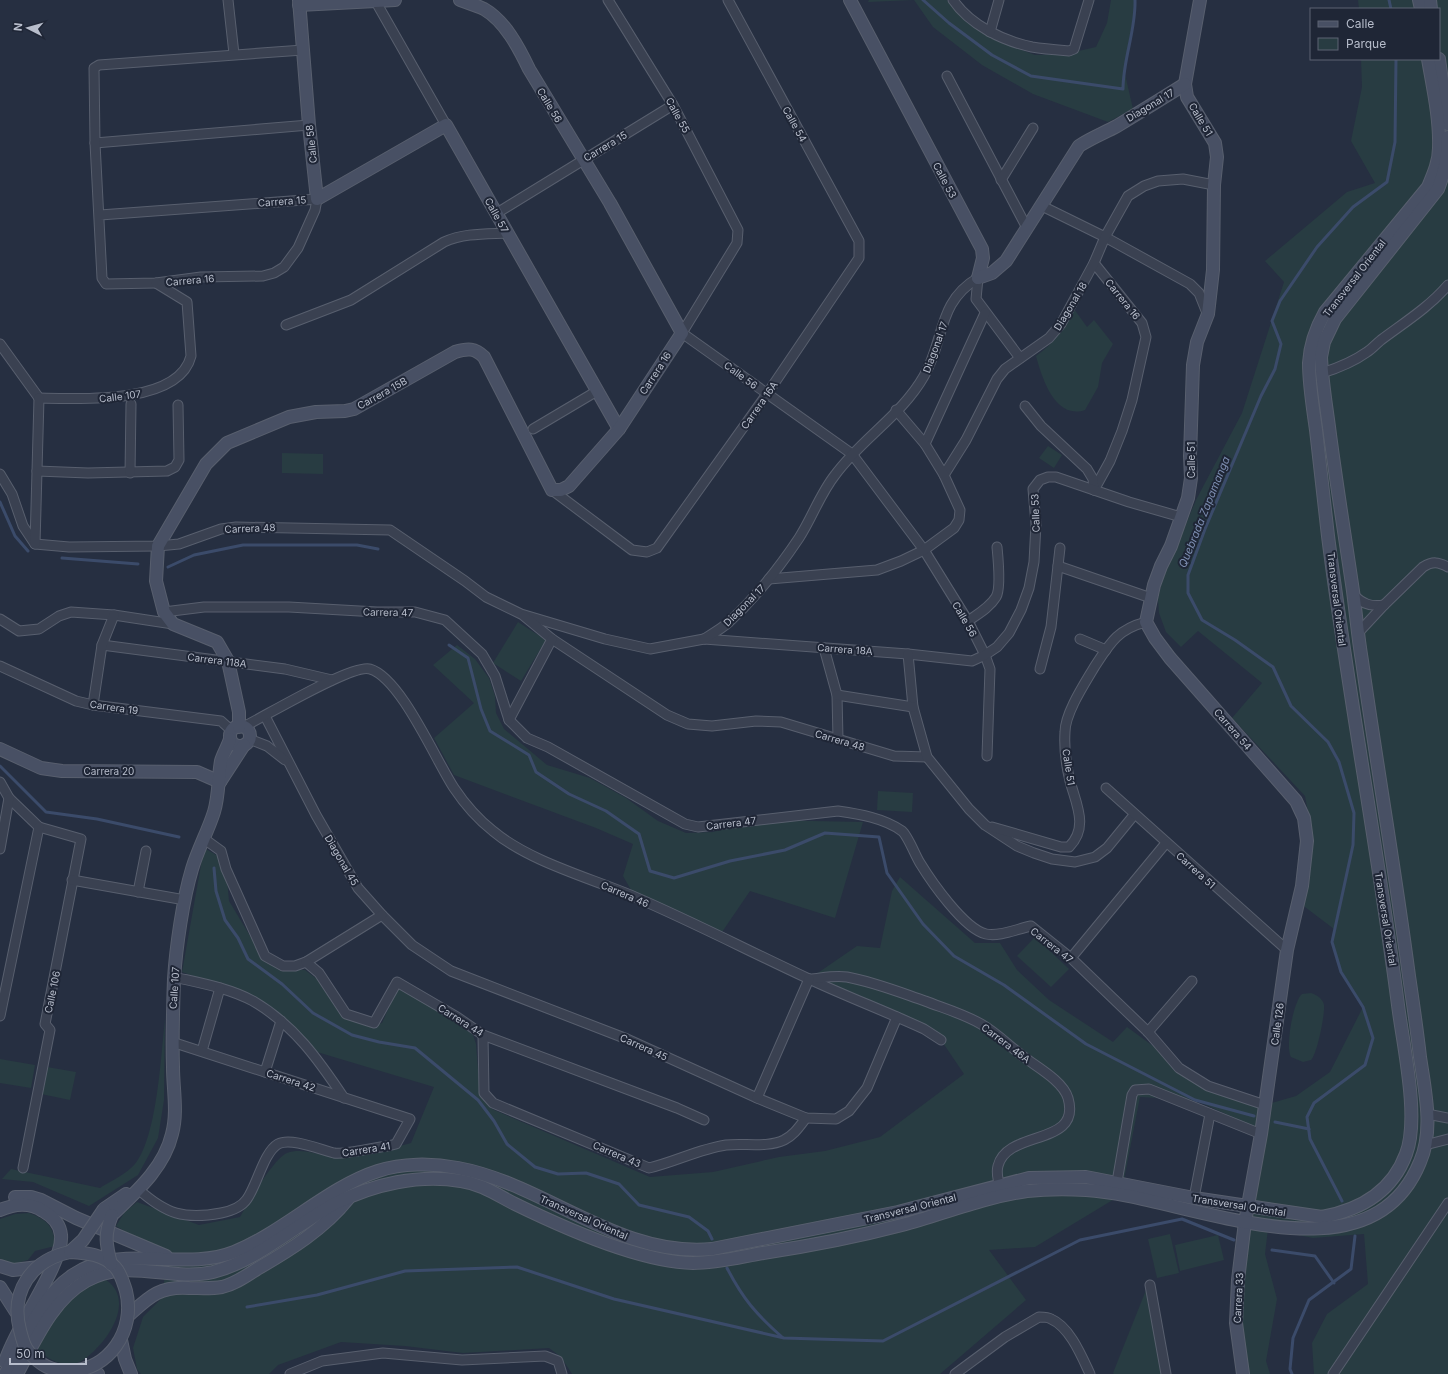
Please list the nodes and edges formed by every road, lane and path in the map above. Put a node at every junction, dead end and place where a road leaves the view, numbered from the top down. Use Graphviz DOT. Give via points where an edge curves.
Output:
graph roads {
  1 [pos="228,0"];
  2 [pos="395,0"];
  3 [pos="460,0"];
  4 [pos="608,0"];
  5 [pos="728,0"];
  6 [pos="850,0"];
  7 [pos="999,0"];
  8 [pos="1089,0"];
  9 [pos="1200,0"];
  10 [pos="299,2"];
  11 [pos="376,2"];
  12 [pos="957,2"];
  13 [pos="990,32"];
  14 [pos="303,50"];
  15 [pos="234,54"];
  16 [pos="1428,60"];
  17 [pos="1438,60"];
  18 [pos="947,76"];
  19 [pos="1185,84"];
  20 [pos="673,105"];
  21 [pos="1448,124"];
  22 [pos="309,125"];
  23 [pos="446,125"];
  24 [pos="1033,128"];
  25 [pos="1448,137"];
  26 [pos="95,143"];
  27 [pos="582,159"];
  28 [pos="1002,180"];
  29 [pos="1214,185"];
  30 [pos="317,199"];
  31 [pos="1042,206"];
  32 [pos="497,213"];
  33 [pos="100,215"];
  34 [pos="1027,228"];
  35 [pos="507,232"];
  36 [pos="739,236"];
  37 [pos="1105,237"];
  38 [pos="860,249"];
  39 [pos="1094,263"];
  40 [pos="274,273"];
  41 [pos="978,278"];
  42 [pos="156,283"];
  43 [pos="1448,285"];
  44 [pos="985,313"];
  45 [pos="1208,314"];
  46 [pos="286,325"];
  47 [pos="682,333"];
  48 [pos="0,344"];
  49 [pos="1020,358"];
  50 [pos="1322,373"];
  51 [pos="597,391"];
  52 [pos="767,394"];
  53 [pos="39,398"];
  54 [pos="131,404"];
  55 [pos="178,405"];
  56 [pos="1025,406"];
  57 [pos="896,410"];
  58 [pos="533,429"];
  59 [pos="619,429"];
  60 [pos="925,444"];
  61 [pos="852,454"];
  62 [pos="37,471"];
  63 [pos="130,473"];
  64 [pos="0,474"];
  65 [pos="944,475"];
  66 [pos="552,490"];
  67 [pos="1094,490"];
  68 [pos="1181,516"];
  69 [pos="35,544"];
  70 [pos="158,546"];
  71 [pos="997,547"];
  72 [pos="1060,548"];
  73 [pos="924,550"];
  74 [pos="1058,566"];
  75 [pos="1448,567"];
  76 [pos="769,579"];
  77 [pos="1354,595"];
  78 [pos="1151,598"];
  79 [pos="1384,605"];
  80 [pos="164,612"];
  81 [pos="521,614"];
  82 [pos="114,615"];
  83 [pos="0,619"];
  84 [pos="968,621"];
  85 [pos="1146,622"];
  86 [pos="173,624"];
  87 [pos="1358,633"];
  88 [pos="552,639"];
  89 [pos="704,639"];
  90 [pos="1080,639"];
  91 [pos="102,645"];
  92 [pos="824,648"];
  93 [pos="1106,650"];
  94 [pos="908,654"];
  95 [pos="985,655"];
  96 [pos="228,661"];
  97 [pos="0,666"];
  98 [pos="1040,669"];
  99 [pos="332,680"];
  100 [pos="837,695"];
  101 [pos="93,705"];
  102 [pos="913,707"];
  103 [pos="265,716"];
  104 [pos="509,720"];
  105 [pos="235,731"];
  106 [pos="838,739"];
  107 [pos="247,742"];
  108 [pos="0,749"];
  109 [pos="987,756"];
  110 [pos="927,757"];
  111 [pos="289,764"];
  112 [pos="0,782"];
  113 [pos="220,782"];
  114 [pos="1106,788"];
  115 [pos="9,798"];
  116 [pos="1134,815"];
  117 [pos="985,825"];
  118 [pos="39,828"];
  119 [pos="203,838"];
  120 [pos="1306,841"];
  121 [pos="1166,843"];
  122 [pos="0,849"];
  123 [pos="146,851"];
  124 [pos="72,880"];
  125 [pos="138,892"];
  126 [pos="185,900"];
  127 [pos="382,916"];
  128 [pos="1287,950"];
  129 [pos="1071,958"];
  130 [pos="306,962"];
  131 [pos="451,971"];
  132 [pos="174,977"];
  133 [pos="809,979"];
  134 [pos="1192,981"];
  135 [pos="220,988"];
  136 [pos="0,1016"];
  137 [pos="897,1017"];
  138 [pos="281,1021"];
  139 [pos="1148,1032"];
  140 [pos="483,1035"];
  141 [pos="941,1040"];
  142 [pos="172,1042"];
  143 [pos="202,1051"];
  144 [pos="265,1072"];
  145 [pos="344,1098"];
  146 [pos="757,1098"];
  147 [pos="1265,1105"];
  148 [pos="1210,1114"];
  149 [pos="1427,1114"];
  150 [pos="806,1118"];
  151 [pos="1448,1118"];
  152 [pos="410,1119"];
  153 [pos="704,1120"];
  154 [pos="1261,1134"];
  155 [pos="1448,1139"];
  156 [pos="1425,1145"];
  157 [pos="23,1168"];
  158 [pos="1117,1182"];
  159 [pos="138,1189"];
  160 [pos="1001,1190"];
  161 [pos="1194,1198"];
  162 [pos="348,1199"];
  163 [pos="0,1202"];
  164 [pos="1448,1203"];
  165 [pos="1247,1207"];
  166 [pos="0,1210"];
  167 [pos="108,1212"];
  168 [pos="1245,1222"];
  169 [pos="70,1252"];
  170 [pos="170,1258"];
  171 [pos="111,1264"];
  172 [pos="0,1266"];
  173 [pos="39,1266"];
  174 [pos="1150,1285"];
  175 [pos="0,1287"];
  176 [pos="16,1312"];
  177 [pos="128,1316"];
  178 [pos="121,1340"];
  179 [pos="82,1371"];
  180 [pos="49,1372"];
  181 [pos="2,1374"];
  182 [pos="5,1374"];
  183 [pos="17,1374"];
  184 [pos="98,1374"];
  185 [pos="131,1374"];
  186 [pos="290,1374"];
  187 [pos="562,1374"];
  188 [pos="955,1374"];
  189 [pos="1090,1374"];
  190 [pos="1166,1374"];
  191 [pos="1243,1374"];
  192 [pos="1333,1374"];
  1 -- 15 [label="street"];
  2 -- 11 [label="main road"];
  3 -- 27 [label="main road, Calle 56" via="484,10 503,26 519,49"];
  4 -- 20 [label="street, Calle 55"];
  5 -- 38 [label="street, Calle 54" via="859,241"];
  6 -- 41 [label="main road, Calle 53" via="982,248 983,258"];
  7 -- 13 [label="street"];
  8 -- 13 [label="street" via="1074,49 1070,51 1032,47"];
  9 -- 19 [label="main road, Calle 51"];
  10 -- 11 [label="main road"];
  10 -- 14 [label="main road, Calle 58"];
  11 -- 23 [label="street, Calle 57"];
  12 -- 13 [label="street"];
  14 -- 15 [label="street"];
  14 -- 22 [label="main road, Calle 58"];
  15 -- 26 [label="street" via="99,65 94,68"];
  16 -- 165 [label="main road, Transversal Oriental" via="1440,149 1434,174 1428,187 1325,312 1314,335 1309,362 1342,643 1391,945 1410,1100 1411,1136 1396,1175 1386,1188 1362,1205 1341,1214 1322,1217"];
  17 -- 21 [label="main road"];
  18 -- 28 [label="street"];
  19 -- 29 [label="main road, Calle 51" via="1187,97 1215,143 1217,157"];
  19 -- 31 [label="main road, Diagonal 17" via="1138,114 1093,136 1079,146"];
  20 -- 27 [label="street, Carrera 15"];
  20 -- 36 [label="street, Calle 55"];
  22 -- 26 [label="street"];
  22 -- 30 [label="main road, Calle 58"];
  23 -- 30 [label="main road, Carrera 15"];
  23 -- 32 [label="main road, Calle 57"];
  24 -- 28 [label="street"];
  25 -- 50 [label="main road, Transversal Oriental" via="1448,158 1438,189 1335,319 1324,342 1321,357"];
  26 -- 33 [label="street"];
  27 -- 32 [label="street, Carrera 15"];
  27 -- 47 [label="main road, Calle 56" via="610,203"];
  28 -- 34 [label="street"];
  29 -- 37 [label="street, Diagonal 18" via="1183,179 1158,181 1144,186 1128,196"];
  29 -- 45 [label="main road, Calle 51" via="1214,254"];
  30 -- 33 [label="street, Carrera 15"];
  30 -- 40 [label="street, Calle 58" via="315,210 298,248 284,267"];
  31 -- 34 [label="main road, Diagonal 17"];
  31 -- 37 [label="street"];
  32 -- 35 [label="main road, Calle 57"];
  33 -- 42 [label="street, Carrera 16" via="102,278 106,284"];
  34 -- 41 [label="main road, Diagonal 17" via="1000,267"];
  35 -- 46 [label="street" via="455,237 351,300"];
  35 -- 51 [label="main road, Calle 57"];
  36 -- 47 [label="street, Carrera 16"];
  37 -- 39 [label="street, Diagonal 18"];
  37 -- 45 [label="street" via="1190,284 1199,293"];
  38 -- 52 [label="street, Carrera 16A" via="859,258 852,270"];
  39 -- 49 [label="street, Diagonal 18" via="1061,324 1049,338"];
  39 -- 67 [label="street, Carrera 16" via="1142,323 1146,337 1132,400 1122,431"];
  40 -- 42 [label="street, Carrera 16" via="263,276 201,277"];
  41 -- 44 [label="street, Calle 53" via="976,299"];
  41 -- 57 [label="street, Diagonal 17" via="960,291 952,302 925,375 913,394"];
  42 -- 53 [label="street, Calle 107" via="187,302 191,356 184,372 176,379 143,394 90,399"];
  43 -- 50 [label="street" via="1416,316 1368,352"];
  44 -- 49 [label="street, Calle 53"];
  44 -- 60 [label="street"];
  45 -- 68 [label="main road, Calle 51" via="1197,342 1193,365 1191,478 1188,498"];
  47 -- 52 [label="street, Calle 56"];
  47 -- 59 [label="main road, Carrera 16"];
  48 -- 53 [label="street"];
  49 -- 65 [label="street, Diagonal 18" via="997,379 966,440"];
  50 -- 77 [label="main road, Transversal Oriental"];
  51 -- 58 [label="street"];
  51 -- 59 [label="main road, Calle 57"];
  52 -- 61 [label="street, Calle 56"];
  52 -- 66 [label="street, Carrera 16A" via="662,542 652,550 632,550"];
  53 -- 62 [label="street"];
  54 -- 63 [label="street"];
  55 -- 63 [label="street" via="178,460 175,468 167,471"];
  56 -- 67 [label="street" via="1040,426 1087,469 1093,479"];
  57 -- 60 [label="street"];
  57 -- 61 [label="street, Diagonal 17"];
  59 -- 66 [label="main road, Carrera 16" via="569,486 561,490"];
  60 -- 65 [label="street"];
  61 -- 73 [label="street, Calle 56"];
  61 -- 76 [label="street, Diagonal 17" via="834,476 799,538"];
  62 -- 63 [label="street"];
  62 -- 69 [label="street"];
  64 -- 69 [label="street" via="12,494 23,526"];
  65 -- 73 [label="street" via="960,510 959,520 954,528"];
  66 -- 70 [label="main road, Carrera 15B" via="484,357 475,349 464,349 354,409 289,417 227,443 206,464"];
  67 -- 68 [label="street, Calle 53"];
  67 -- 95 [label="street, Calle 53" via="1056,477 1040,480 1034,490 1036,524 1034,562 1029,588 1009,633 997,647"];
  68 -- 78 [label="main road, Calle 51"];
  69 -- 70 [label="street, Carrera 48" via="87,548"];
  70 -- 80 [label="main road" via="156,580"];
  70 -- 81 [label="street, Carrera 48" via="178,544 221,529 236,527 390,530 486,597"];
  71 -- 84 [label="street" via="997,596"];
  72 -- 74 [label="street"];
  73 -- 76 [label="street" via="877,570"];
  73 -- 84 [label="street, Calle 56"];
  74 -- 78 [label="street"];
  74 -- 98 [label="street" via="1051,627"];
  75 -- 79 [label="street" via="1439,562 1429,563"];
  76 -- 89 [label="street, Diagonal 17" via="728,623"];
  77 -- 79 [label="street" via="1367,605"];
  77 -- 87 [label="main road, Transversal Oriental"];
  78 -- 85 [label="main road, Calle 51"];
  79 -- 87 [label="street"];
  80 -- 86 [label="main road"];
  80 -- 104 [label="street, Carrera 47" via="204,607 289,607 415,612 445,620 482,654 494,676"];
  81 -- 88 [label="street, Carrera 48"];
  81 -- 89 [label="street, Carrera 48" via="605,639 650,649"];
  82 -- 83 [label="street" via="71,612 59,616 39,629 19,631"];
  82 -- 86 [label="street"];
  82 -- 91 [label="street"];
  84 -- 95 [label="street, Calle 56"];
  85 -- 93 [label="street, Calle 51" via="1121,632"];
  85 -- 120 [label="main road, Carrera 54" via="1170,658 1296,801 1304,818"];
  86 -- 96 [label="main road, Calle 107" via="216,642"];
  87 -- 149 [label="main road, Transversal Oriental" via="1394,862"];
  88 -- 104 [label="street"];
  88 -- 106 [label="street, Carrera 48" via="667,715 688,724 712,726 781,722"];
  89 -- 92 [label="street, Carrera 18A"];
  90 -- 93 [label="street"];
  91 -- 96 [label="street, Carrera 118A"];
  91 -- 101 [label="street"];
  92 -- 94 [label="street, Carrera 18A"];
  92 -- 100 [label="street"];
  93 -- 117 [label="street, Calle 51" via="1081,690 1067,719 1066,760 1080,818 1075,840 1069,847 1060,847"];
  94 -- 95 [label="street, Carrera 18A" via="972,661"];
  94 -- 102 [label="street"];
  95 -- 109 [label="street, Calle 56" via="990,669"];
  96 -- 99 [label="street, Carrera 118A" via="285,669"];
  96 -- 105 [label="main road, Calle 107" via="239,712"];
  97 -- 101 [label="street, Carrera 19" via="76,701"];
  99 -- 103 [label="street"];
  99 -- 133 [label="street, Carrera 46" via="366,667 375,670 389,683 411,711 455,789 482,821 504,840 551,864 635,897 720,935"];
  100 -- 102 [label="street"];
  100 -- 106 [label="street"];
  101 -- 105 [label="street, Carrera 19" via="221,721"];
  102 -- 110 [label="street"];
  103 -- 105 [label="street"];
  103 -- 111 [label="street, Diagonal 45"];
  104 -- 129 [label="street, Carrera 47" via="527,738 548,747 685,824 698,827 838,811 859,813 889,825 903,832 940,892 973,926 984,934 994,934 1031,926"];
  105 -- 107 [label="main road" via="248,731"];
  105 -- 107 [label="main road" via="236,745"];
  105 -- 113 [label="main road, Calle 107" via="222,761"];
  106 -- 110 [label="street, Carrera 48" via="894,756"];
  107 -- 111 [label="street, Diagonal 45" via="267,746"];
  107 -- 113 [label="main road, Calle 107"];
  108 -- 113 [label="main road, Carrera 20" via="41,768 62,771 197,772"];
  110 -- 117 [label="street"];
  111 -- 127 [label="street, Diagonal 45" via="358,888"];
  112 -- 115 [label="street"];
  113 -- 119 [label="main road, Calle 107" via="214,812"];
  114 -- 116 [label="street, Carrera 51"];
  115 -- 118 [label="street"];
  115 -- 122 [label="street"];
  116 -- 117 [label="street" via="1107,848 1095,857 1075,862 1034,854 1016,846"];
  116 -- 121 [label="street, Carrera 51"];
  118 -- 124 [label="street, Calle 106" via="81,839"];
  118 -- 136 [label="street"];
  119 -- 126 [label="main road, Calle 107"];
  119 -- 130 [label="street" via="221,851 226,869 266,956 283,966 295,966"];
  120 -- 128 [label="main road, Calle 126" via="1302,886"];
  121 -- 128 [label="street, Carrera 51"];
  121 -- 129 [label="street"];
  123 -- 125 [label="street"];
  124 -- 125 [label="street"];
  124 -- 157 [label="street, Calle 106" via="45,1024 50,1030"];
  125 -- 126 [label="street"];
  126 -- 132 [label="main road, Calle 107"];
  127 -- 130 [label="street"];
  127 -- 131 [label="street, Diagonal 45" via="412,945"];
  128 -- 147 [label="main road, Calle 126"];
  129 -- 139 [label="street, Carrera 47"];
  130 -- 140 [label="street, Carrera 44" via="319,973 346,1014 374,1023 397,982"];
  131 -- 146 [label="street, Carrera 45" via="620,1036"];
  132 -- 135 [label="street"];
  132 -- 142 [label="main road, Calle 107"];
  133 -- 137 [label="street, Carrera 46"];
  133 -- 146 [label="street"];
  133 -- 160 [label="street, Carrera 46A" via="853,978 952,1011 980,1023 1053,1077 1068,1097 1066,1122 1051,1134 1023,1142 1003,1156 998,1167"];
  134 -- 139 [label="street"];
  135 -- 138 [label="street" via="252,1001"];
  135 -- 143 [label="street"];
  137 -- 141 [label="street, Carrera 46"];
  137 -- 150 [label="street, Carrera 45" via="867,1088 849,1111 836,1119"];
  138 -- 144 [label="street"];
  138 -- 145 [label="street" via="314,1053"];
  139 -- 147 [label="street, Carrera 47" via="1179,1068 1208,1086"];
  140 -- 150 [label="street, Carrera 43" via="484,1093 493,1103 650,1168 726,1145 760,1145 783,1140 796,1132"];
  140 -- 153 [label="street, Carrera 44"];
  142 -- 143 [label="street, Carrera 42"];
  142 -- 159 [label="main road, Calle 107" via="175,1102 172,1133 165,1153"];
  143 -- 144 [label="street, Carrera 42"];
  144 -- 145 [label="street, Carrera 42"];
  145 -- 152 [label="street, Carrera 42"];
  146 -- 150 [label="street, Carrera 45"];
  147 -- 154 [label="main road, Calle 126"];
  148 -- 154 [label="street"];
  148 -- 158 [label="street" via="1149,1089 1135,1090"];
  148 -- 161 [label="street"];
  149 -- 151 [label="street"];
  149 -- 156 [label="main road, Transversal Oriental"];
  152 -- 159 [label="street, Carrera 41" via="396,1144 392,1145 337,1153 288,1141 278,1144 269,1155 247,1200 233,1210 208,1216 177,1214 155,1204"];
  154 -- 165 [label="main road, Calle 126"];
  155 -- 156 [label="street"];
  156 -- 168 [label="main road, Transversal Oriental" via="1422,1159 1401,1193 1389,1205 1361,1221 1321,1230"];
  158 -- 160 [label="main road, Transversal Oriental" via="1086,1177 1029,1178"];
  158 -- 161 [label="main road, Transversal Oriental"];
  159 -- 167 [label="main road, Calle 107" via="129,1200"];
  160 -- 162 [label="main road, Transversal Oriental" via="898,1226 807,1246 708,1263 663,1260 621,1248 515,1204 485,1187 459,1180 411,1179 387,1184"];
  160 -- 168 [label="main road, Transversal Oriental" via="1097,1191"];
  160 -- 170 [label="main road, Transversal Oriental" via="696,1251 634,1239 485,1174 456,1167 397,1166 377,1171 347,1186 272,1232 233,1252 207,1258"];
  161 -- 165 [label="main road, Transversal Oriental"];
  162 -- 177 [label="main road" via="338,1212 320,1227 276,1259 242,1278 209,1289 164,1289"];
  162 -- 183 [label="main road, Transversal Oriental" via="334,1204 264,1250 232,1266 209,1273 184,1275 122,1269 99,1274 84,1281 56,1306"];
  163 -- 170 [label="main road" via="13,1197 36,1198"];
  164 -- 192 [label="street"];
  165 -- 168 [label="main road, Carrera 33"];
  166 -- 181 [label="main road" via="14,1205 36,1207 51,1216 61,1234 55,1261 14,1337"];
  167 -- 169 [label="main road, Calle 107, bridge"];
  167 -- 171 [label="main road, bridge" via="105,1238"];
  168 -- 191 [label="main road, Carrera 33" via="1236,1323"];
  169 -- 171 [label="main road, bridge" via="97,1256"];
  169 -- 173 [label="main road, bridge" via="49,1258"];
  170 -- 182 [label="main road, Transversal Oriental" via="125,1259 94,1265 74,1275 61,1285 38,1314"];
  171 -- 177 [label="main road, bridge" via="122,1277 128,1300"];
  172 -- 173 [label="main road" via="13,1270"];
  173 -- 176 [label="main road, bridge" via="24,1282"];
  174 -- 190 [label="street"];
  175 -- 176 [label="main road"];
  176 -- 180 [label="main road, bridge" via="26,1349"];
  177 -- 178 [label="main road, bridge"];
  178 -- 179 [label="main road, bridge" via="109,1355"];
  178 -- 185 [label="main road"];
  179 -- 180 [label="main road, bridge"];
  179 -- 184 [label="main road"];
  186 -- 187 [label="street" via="322,1361 383,1353 462,1360 545,1356 558,1361"];
  188 -- 189 [label="street" via="1005,1337 1039,1317 1052,1319 1067,1332"];
}
